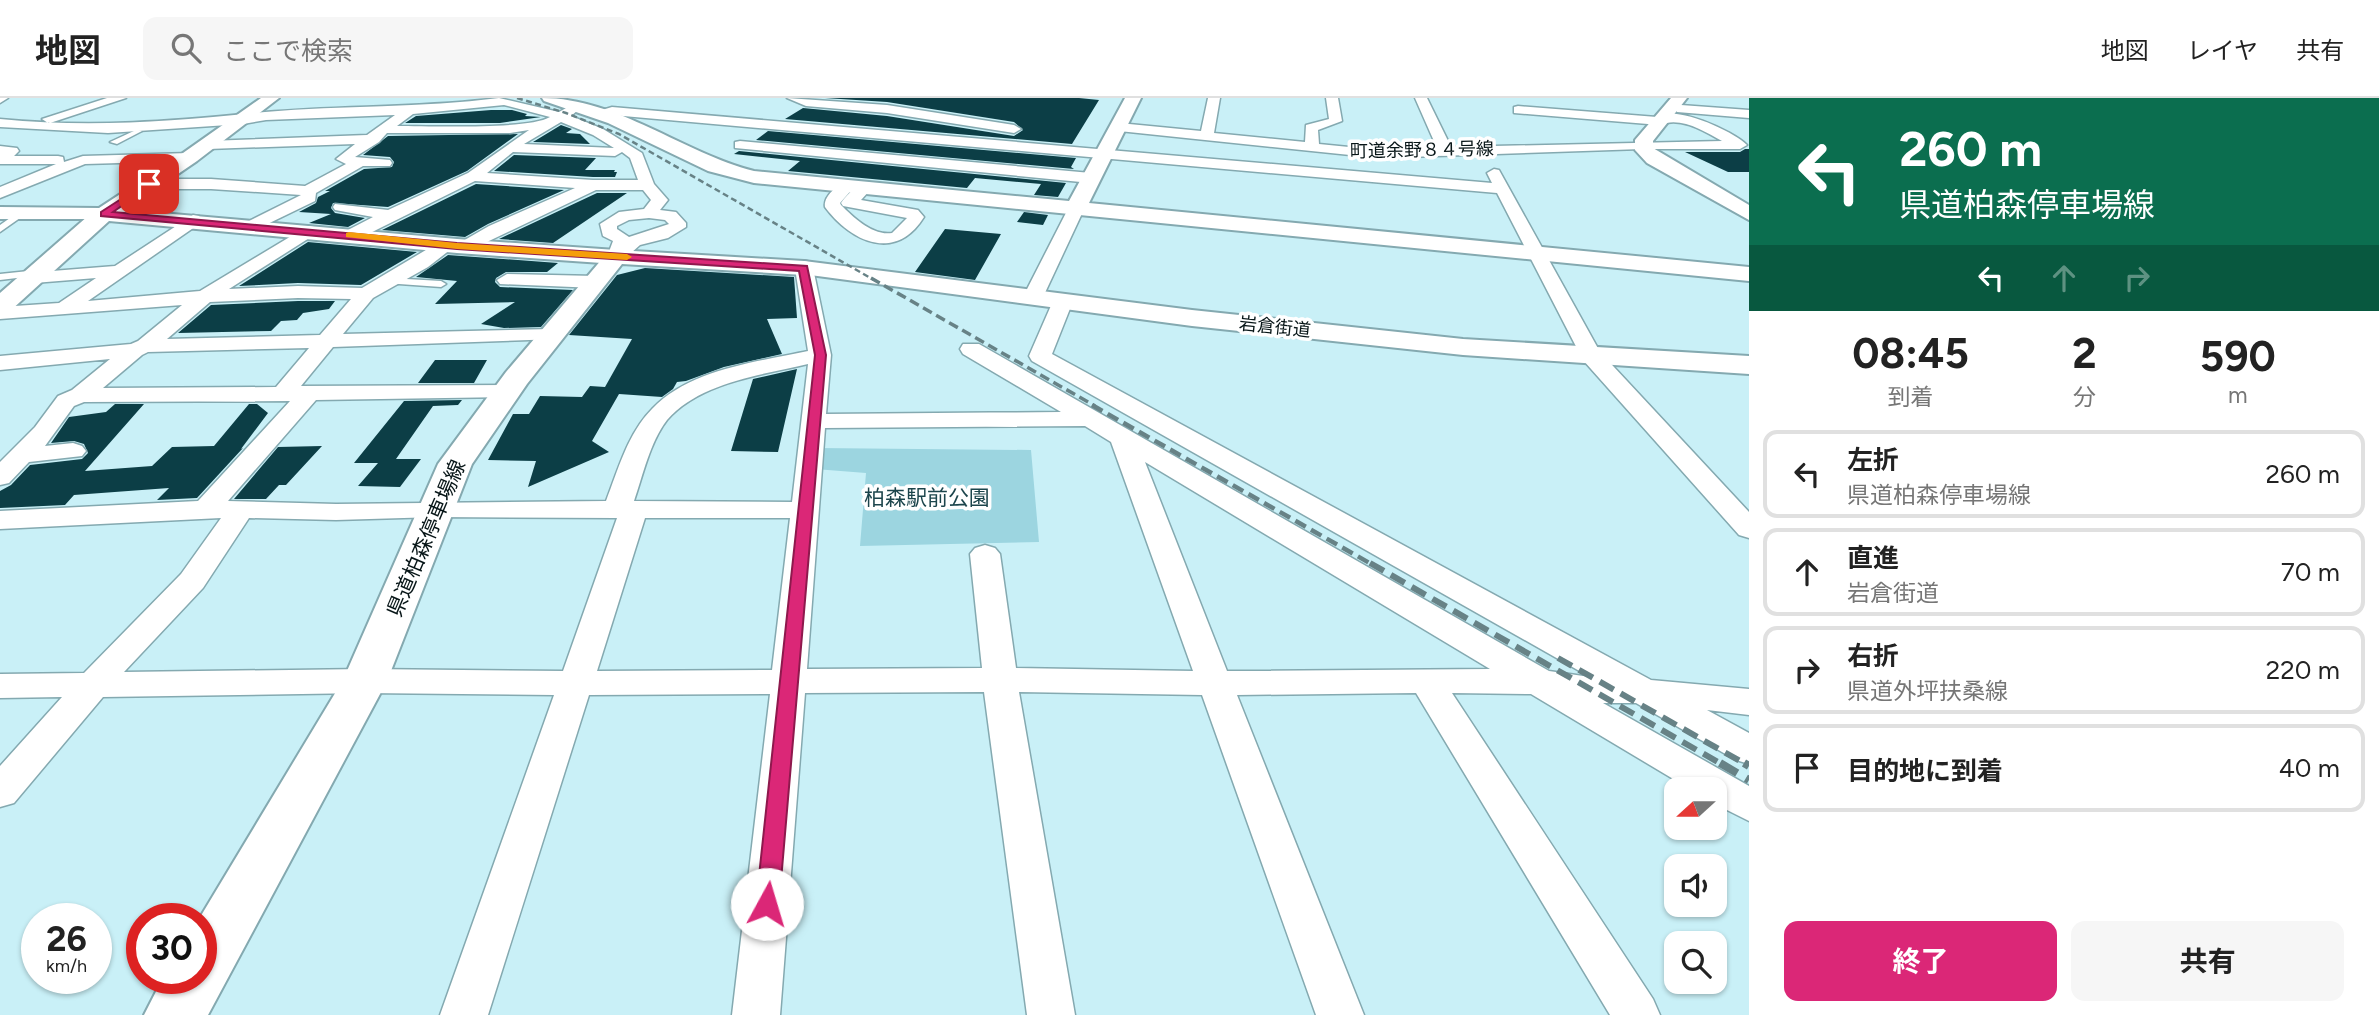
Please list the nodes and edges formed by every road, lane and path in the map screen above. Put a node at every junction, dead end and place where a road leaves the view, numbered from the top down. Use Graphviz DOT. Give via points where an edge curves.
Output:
graph roads {
  1 [pos="120,98"];
  2 [pos="271,98"];
  3 [pos="550,98"];
  4 [pos="1133,98"];
  5 [pos="1214,98"];
  6 [pos="1332,98"];
  7 [pos="1421,98"];
  8 [pos="1509,98"];
  9 [pos="799,100"];
  10 [pos="592,106"];
  11 [pos="1671,106"];
  12 [pos="410,110"];
  13 [pos="1518,110"];
  14 [pos="372,112"];
  15 [pos="1749,114"];
  16 [pos="554,118"];
  17 [pos="244,119"];
  18 [pos="0,123"];
  19 [pos="771,125"];
  20 [pos="24,126"];
  21 [pos="1031,130"];
  22 [pos="0,133"];
  23 [pos="1749,133"];
  24 [pos="1094,134"];
  25 [pos="111,135"];
  26 [pos="1207,135"];
  27 [pos="1719,135"];
  28 [pos="374,138"];
  29 [pos="1113,138"];
  30 [pos="1539,138"];
  31 [pos="214,140"];
  32 [pos="334,140"];
  33 [pos="512,140"];
  34 [pos="740,145"];
  35 [pos="390,146"];
  36 [pos="1260,146"];
  37 [pos="1642,146"];
  38 [pos="1296,147"];
  39 [pos="1312,149"];
  40 [pos="0,150"];
  41 [pos="1484,150"];
  42 [pos="615,152"];
  43 [pos="1446,152"];
  44 [pos="633,153"];
  45 [pos="190,157"];
  46 [pos="83,160"];
  47 [pos="360,162"];
  48 [pos="384,163"];
  49 [pos="710,164"];
  50 [pos="1264,167"];
  51 [pos="473,176"];
  52 [pos="1091,178"];
  53 [pos="149,184"];
  54 [pos="247,187"];
  55 [pos="855,188"];
  56 [pos="1503,189"];
  57 [pos="308,191"];
  58 [pos="653,191"];
  59 [pos="0,193"];
  60 [pos="595,193"];
  61 [pos="398,195"];
  62 [pos="421,199"];
  63 [pos="341,207"];
  64 [pos="1077,207"];
  65 [pos="199,209"];
  66 [pos="890,210"];
  67 [pos="649,213"];
  68 [pos="104,214"];
  69 [pos="1749,214"];
  70 [pos="11,215"];
  71 [pos="390,215"];
  72 [pos="0,222"];
  73 [pos="477,222"];
  74 [pos="856,224"];
  75 [pos="503,225"];
  76 [pos="253,226"];
  77 [pos="0,229"];
  78 [pos="308,232"];
  79 [pos="352,235"];
  80 [pos="455,246"];
  81 [pos="1537,254"];
  82 [pos="804,268"];
  83 [pos="606,269"];
  84 [pos="119,271"];
  85 [pos="1749,274"];
  86 [pos="36,275"];
  87 [pos="0,277"];
  88 [pos="507,280"];
  89 [pos="389,281"];
  90 [pos="441,284"];
  91 [pos="366,294"];
  92 [pos="205,296"];
  93 [pos="1033,297"];
  94 [pos="1063,301"];
  95 [pos="0,306"];
  96 [pos="64,309"];
  97 [pos="0,313"];
  98 [pos="551,335"];
  99 [pos="325,341"];
  100 [pos="140,348"];
  101 [pos="971,349"];
  102 [pos="820,355"];
  103 [pos="1591,355"];
  104 [pos="0,363"];
  105 [pos="1749,365"];
  106 [pos="507,391"];
  107 [pos="283,393"];
  108 [pos="80,394"];
  109 [pos="309,394"];
  110 [pos="814,421"];
  111 [pos="1107,428"];
  112 [pos="73,452"];
  113 [pos="23,455"];
  114 [pos="0,477"];
  115 [pos="206,509"];
  116 [pos="437,509"];
  117 [pos="626,509"];
  118 [pos="805,510"];
  119 [pos="239,512"];
  120 [pos="0,520"];
  121 [pos="1749,529"];
  122 [pos="985,554"];
  123 [pos="1000,680"];
  124 [pos="365,681"];
  125 [pos="789,681"];
  126 [pos="1426,681"];
  127 [pos="1540,682"];
  128 [pos="578,683"];
  129 [pos="1216,683"];
  130 [pos="94,684"];
  131 [pos="0,686"];
  132 [pos="1642,691"];
  133 [pos="1749,702"];
  134 [pos="1749,750"];
  135 [pos="0,792"];
  136 [pos="1749,805"];
  137 [pos="217,942"];
  138 [pos="187,994"];
  139 [pos="176,1015"];
  140 [pos="464,1015"];
  141 [pos="757,1015"];
  142 [pos="1051,1015"];
  143 [pos="1340,1015"];
  144 [pos="1636,1015"];
  1 -- 20 [label="street"];
  2 -- 17 [label="street"];
  3 -- 10 [label="street"];
  4 -- 29 [label="street"];
  5 -- 26 [label="street"];
  6 -- 39 [label="street" via="1336,121 1311,128"];
  7 -- 43 [label="street"];
  8 -- 13 [label="street"];
  9 -- 19 [label="street"];
  9 -- 21 [label="street"];
  10 -- 16 [label="street"];
  10 -- 19 [label="street"];
  10 -- 49 [label="street"];
  11 -- 13 [label="street"];
  11 -- 15 [label="street"];
  11 -- 27 [label="street"];
  11 -- 37 [label="street"];
  12 -- 14 [label="street"];
  12 -- 16 [label="street" via="504,101"];
  12 -- 28 [label="street"];
  13 -- 30 [label="street"];
  14 -- 17 [label="street"];
  14 -- 32 [label="street"];
  16 -- 33 [label="street"];
  16 -- 44 [label="street" via="598,132"];
  17 -- 25 [label="street"];
  17 -- 31 [label="street"];
  18 -- 20 [label="street"];
  19 -- 29 [label="street"];
  19 -- 34 [label="street"];
  20 -- 22 [label="street"];
  20 -- 25 [label="street"];
  23 -- 27 [label="street"];
  24 -- 29 [label="street"];
  25 -- 31 [label="street" via="138,131"];
  26 -- 29 [label="street, 町道余野８４号線"];
  26 -- 38 [label="street, 町道余野８４号線"];
  27 -- 37 [label="street, 町道余野８４号線" via="1740,145"];
  28 -- 32 [label="street"];
  28 -- 33 [label="street"];
  28 -- 35 [label="street"];
  28 -- 47 [label="street" via="344,159"];
  29 -- 36 [label="street"];
  29 -- 50 [label="street"];
  29 -- 52 [label="street"];
  30 -- 37 [label="street, 町道余野８４号線"];
  30 -- 41 [label="street, 町道余野８４号線"];
  31 -- 32 [label="street"];
  31 -- 45 [label="street"];
  33 -- 42 [label="street"];
  33 -- 51 [label="street"];
  34 -- 49 [label="street"];
  34 -- 52 [label="street"];
  36 -- 38 [label="street"];
  36 -- 50 [label="street"];
  37 -- 69 [label="street" via="1654,159"];
  38 -- 39 [label="street, 町道余野８４号線"];
  39 -- 43 [label="street, 町道余野８４号線"];
  40 -- 46 [label="street" via="12,151 1,157 11,162"];
  41 -- 43 [label="street, 町道余野８４号線"];
  41 -- 56 [label="street"];
  42 -- 44 [label="street"];
  42 -- 60 [label="street" via="592,168"];
  44 -- 58 [label="street"];
  45 -- 46 [label="street"];
  45 -- 53 [label="street"];
  46 -- 59 [label="street"];
  47 -- 48 [label="street"];
  47 -- 57 [label="street"];
  49 -- 55 [label="street" via="754,177"];
  50 -- 56 [label="street"];
  51 -- 60 [label="street"];
  51 -- 62 [label="street"];
  52 -- 64 [label="street"];
  53 -- 54 [label="street"];
  53 -- 68 [label="street"];
  54 -- 57 [label="street"];
  54 -- 65 [label="street"];
  55 -- 64 [label="street"];
  55 -- 66 [label="street" via="849,203"];
  55 -- 74 [label="street" via="832,202"];
  56 -- 81 [label="street"];
  57 -- 76 [label="street" via="309,198"];
  58 -- 60 [label="street"];
  58 -- 60 [label="street" via="619,204"];
  58 -- 67 [label="street" via="659,204"];
  60 -- 75 [label="street"];
  61 -- 62 [label="street"];
  62 -- 71 [label="street"];
  63 -- 71 [label="street"];
  64 -- 81 [label="street"];
  64 -- 93 [label="street"];
  65 -- 68 [label="street" via="168,218"];
  65 -- 76 [label="street"];
  65 -- 84 [label="street"];
  66 -- 74 [label="street" via="867,214"];
  66 -- 74 [label="street" via="916,217 903,236 880,238"];
  67 -- 83 [label="street" via="608,224 609,232 622,239"];
  67 -- 83 [label="street" via="673,218 677,227 634,241"];
  68 -- 70 [label="street"];
  68 -- 86 [label="street"];
  70 -- 72 [label="lane"];
  70 -- 77 [label="lane"];
  71 -- 79 [label="street"];
  73 -- 75 [label="street"];
  75 -- 80 [label="street"];
  76 -- 78 [label="street"];
  78 -- 79 [label="street"];
  78 -- 92 [label="street"];
  79 -- 80 [label="street"];
  80 -- 83 [label="street"];
  80 -- 89 [label="street"];
  81 -- 85 [label="street"];
  81 -- 103 [label="street"];
  82 -- 83 [label="street"];
  82 -- 93 [label="street, 岩倉街道"];
  82 -- 102 [label="street"];
  83 -- 88 [label="street"];
  83 -- 98 [label="street, 県道柏森停車場線"];
  84 -- 86 [label="street"];
  84 -- 96 [label="street"];
  86 -- 87 [label="lane"];
  86 -- 95 [label="street"];
  89 -- 90 [label="lane"];
  89 -- 91 [label="street"];
  91 -- 92 [label="street"];
  91 -- 99 [label="street"];
  92 -- 96 [label="street"];
  92 -- 100 [label="street"];
  93 -- 94 [label="street, 岩倉街道"];
  94 -- 103 [label="street, 岩倉街道" via="1463,347"];
  94 -- 132 [label="street" via="1040,356"];
  96 -- 97 [label="street"];
  98 -- 99 [label="street"];
  98 -- 106 [label="street, 県道柏森停車場線"];
  99 -- 100 [label="street"];
  99 -- 107 [label="street"];
  100 -- 104 [label="street"];
  100 -- 108 [label="street"];
  101 -- 111 [label="street"];
  102 -- 110 [label="street"];
  102 -- 117 [label="street" via="705,386 667,408 654,422 633,468"];
  103 -- 105 [label="street, 岩倉街道"];
  103 -- 121 [label="street"];
  106 -- 109 [label="street"];
  106 -- 116 [label="street, 県道柏森停車場線" via="455,464"];
  107 -- 108 [label="street"];
  107 -- 109 [label="street"];
  108 -- 113 [label="street" via="66,401"];
  109 -- 115 [label="street"];
  110 -- 111 [label="street"];
  110 -- 118 [label="street"];
  111 -- 127 [label="street"];
  111 -- 129 [label="street"];
  112 -- 113 [label="street"];
  113 -- 114 [label="street"];
  115 -- 119 [label="street"];
  115 -- 120 [label="street"];
  116 -- 117 [label="street"];
  116 -- 119 [label="street"];
  116 -- 124 [label="street, 県道柏森停車場線"];
  117 -- 118 [label="street"];
  117 -- 128 [label="street"];
  118 -- 125 [label="street"];
  119 -- 130 [label="street" via="192,581"];
  122 -- 123 [label="street"];
  123 -- 125 [label="street"];
  123 -- 129 [label="street"];
  123 -- 142 [label="street"];
  124 -- 128 [label="street"];
  124 -- 130 [label="street"];
  124 -- 137 [label="street, 県道柏森停車場線"];
  125 -- 128 [label="street"];
  125 -- 141 [label="street"];
  126 -- 127 [label="street"];
  126 -- 129 [label="street"];
  126 -- 144 [label="street"];
  127 -- 132 [label="street"];
  127 -- 136 [label="street"];
  128 -- 140 [label="street"];
  129 -- 143 [label="street"];
  130 -- 131 [label="street"];
  130 -- 135 [label="street"];
  132 -- 133 [label="street"];
  132 -- 134 [label="street"];
  138 -- 139 [label="street"];
}
